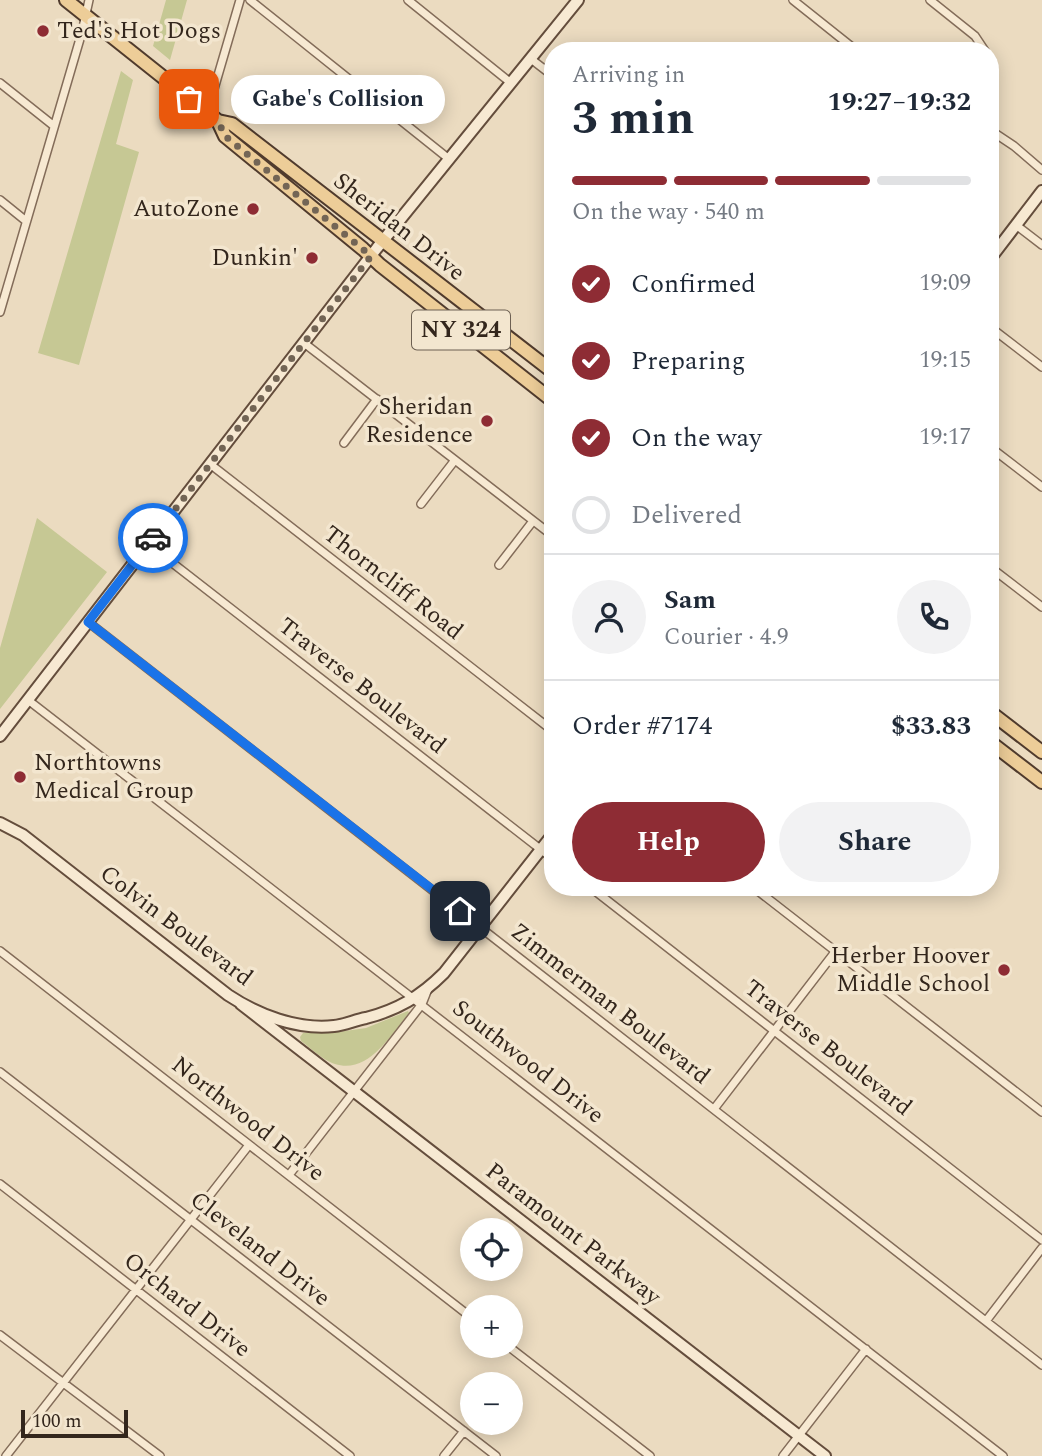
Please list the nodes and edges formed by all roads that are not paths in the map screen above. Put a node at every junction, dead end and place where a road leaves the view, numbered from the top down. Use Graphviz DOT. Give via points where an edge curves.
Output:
graph roads {
  1 [pos="66,0"];
  2 [pos="89,0"];
  3 [pos="240,0"];
  4 [pos="250,0"];
  5 [pos="408,0"];
  6 [pos="793,0"];
  7 [pos="930,0"];
  8 [pos="576,1"];
  9 [pos="85,16"];
  10 [pos="544,42"];
  11 [pos="544,42"];
  12 [pos="846,42"];
  13 [pos="979,42"];
  14 [pos="531,59"];
  15 [pos="544,69"];
  16 [pos="0,83"];
  17 [pos="511,83"];
  18 [pos="213,117"];
  19 [pos="54,126"];
  20 [pos="999,136"];
  21 [pos="449,159"];
  22 [pos="1042,170"];
  23 [pos="1042,191"];
  24 [pos="0,200"];
  25 [pos="26,221"];
  26 [pos="1016,225"];
  27 [pos="383,241"];
  28 [pos="1042,245"];
  29 [pos="999,248"];
  30 [pos="371,256"];
  31 [pos="0,312"];
  32 [pos="999,334"];
  33 [pos="304,344"];
  34 [pos="544,365"];
  35 [pos="1042,367"];
  36 [pos="544,394"];
  37 [pos="377,399"];
  38 [pos="344,443"];
  39 [pos="999,454"];
  40 [pos="455,460"];
  41 [pos="210,464"];
  42 [pos="1042,487"];
  43 [pos="421,504"];
  44 [pos="533,521"];
  45 [pos="544,529"];
  46 [pos="148,544"];
  47 [pos="499,565"];
  48 [pos="999,574"];
  49 [pos="1042,607"];
  50 [pos="88,622"];
  51 [pos="28,700"];
  52 [pos="999,719"];
  53 [pos="544,724"];
  54 [pos="0,736"];
  55 [pos="999,749"];
  56 [pos="1038,749"];
  57 [pos="1021,765"];
  58 [pos="1042,782"];
  59 [pos="0,823"];
  60 [pos="544,845"];
  61 [pos="541,849"];
  62 [pos="544,852"];
  63 [pos="602,896"];
  64 [pos="764,896"];
  65 [pos="481,928"];
  66 [pos="0,951"];
  67 [pos="835,952"];
  68 [pos="418,1001"];
  69 [pos="241,1004"];
  70 [pos="300,1025"];
  71 [pos="775,1031"];
  72 [pos="296,1046"];
  73 [pos="0,1072"];
  74 [pos="354,1091"];
  75 [pos="714,1109"];
  76 [pos="1042,1112"];
  77 [pos="249,1145"];
  78 [pos="289,1175"];
  79 [pos="0,1184"];
  80 [pos="191,1220"];
  81 [pos="1042,1240"];
  82 [pos="1042,1248"];
  83 [pos="136,1290"];
  84 [pos="460,1309"];
  85 [pos="986,1321"];
  86 [pos="0,1335"];
  87 [pos="866,1349"];
  88 [pos="523,1358"];
  89 [pos="1042,1365"];
  90 [pos="63,1383"];
  91 [pos="460,1428"];
  92 [pos="461,1435"];
  93 [pos="469,1435"];
  94 [pos="799,1436"];
  95 [pos="6,1456"];
  96 [pos="160,1456"];
  97 [pos="350,1456"];
  98 [pos="444,1456"];
  99 [pos="496,1456"];
  100 [pos="650,1456"];
  101 [pos="783,1456"];
  102 [pos="825,1456"];
  103 [pos="1003,1456"];
  1 -- 9 [label="main road, Sheridan Drive / NY 324"];
  2 -- 9 [label="street"];
  3 -- 18 [label="street"];
  4 -- 21 [label="street"];
  5 -- 17 [label="street"];
  6 -- 12 [label="street"];
  7 -- 13 [label="street"];
  8 -- 10 [label="street"];
  9 -- 18 [label="main road, Sheridan Drive / NY 324"];
  9 -- 19 [label="street"];
  11 -- 14 [label="street"];
  14 -- 15 [label="street"];
  14 -- 17 [label="street"];
  16 -- 19 [label="street"];
  17 -- 21 [label="street"];
  18 -- 27 [label="main road, Sheridan Drive / NY 324" via="232,124"];
  18 -- 30 [label="main road, Sheridan Drive / NY 324" via="225,136"];
  19 -- 25 [label="street"];
  20 -- 22 [label="street"];
  21 -- 27 [label="street"];
  23 -- 26 [label="street"];
  24 -- 25 [label="street"];
  25 -- 31 [label="street"];
  26 -- 28 [label="street"];
  26 -- 29 [label="street"];
  27 -- 30 [label="street"];
  27 -- 34 [label="main road, Sheridan Drive / NY 324"];
  30 -- 33 [label="street"];
  30 -- 36 [label="main road, Sheridan Drive / NY 324"];
  32 -- 35 [label="street"];
  33 -- 37 [label="street"];
  33 -- 41 [label="street"];
  37 -- 38 [label="street"];
  37 -- 40 [label="street"];
  39 -- 42 [label="street"];
  40 -- 43 [label="street"];
  40 -- 44 [label="street"];
  41 -- 46 [label="street"];
  41 -- 53 [label="street, Thorncliff Road"];
  44 -- 45 [label="street"];
  44 -- 47 [label="street"];
  46 -- 50 [label="street"];
  46 -- 61 [label="street, Traverse Boulevard"];
  48 -- 49 [label="street"];
  50 -- 51 [label="street"];
  50 -- 65 [label="street, Zimmerman Boulevard"];
  51 -- 54 [label="street"];
  51 -- 68 [label="street, Southwood Drive"];
  52 -- 56 [label="main road"];
  55 -- 57 [label="main road"];
  56 -- 57 [label="main road"];
  57 -- 58 [label="main road"];
  59 -- 69 [label="street, Colvin Boulevard" via="23,835"];
  60 -- 61 [label="street, Colvin Boulevard"];
  61 -- 62 [label="street, Traverse Boulevard"];
  61 -- 65 [label="street, Colvin Boulevard"];
  63 -- 71 [label="street, Traverse Boulevard"];
  64 -- 67 [label="street"];
  65 -- 68 [label="street, Colvin Boulevard"];
  65 -- 75 [label="street, Zimmerman Boulevard"];
  66 -- 77 [label="street, Northwood Drive"];
  67 -- 71 [label="street"];
  67 -- 76 [label="street"];
  68 -- 70 [label="street, Colvin Boulevard" via="334,1026"];
  68 -- 74 [label="street"];
  68 -- 87 [label="street, Southwood Drive"];
  69 -- 70 [label="street, Colvin Boulevard"];
  69 -- 72 [label="street, Paramount Parkway"];
  70 -- 72 [label="street" via="294,1034"];
  71 -- 75 [label="street"];
  71 -- 81 [label="street, Traverse Boulevard"];
  72 -- 74 [label="street, Paramount Parkway"];
  73 -- 80 [label="street, Cleveland Drive"];
  74 -- 78 [label="street"];
  74 -- 94 [label="street, Paramount Parkway"];
  75 -- 85 [label="street, Zimmerman Boulevard"];
  77 -- 78 [label="street, Northwood Drive"];
  77 -- 80 [label="street"];
  78 -- 84 [label="street, Northwood Drive"];
  79 -- 83 [label="street, Orchard Drive"];
  80 -- 83 [label="street"];
  80 -- 91 [label="street, Cleveland Drive"];
  82 -- 85 [label="street"];
  83 -- 90 [label="street"];
  83 -- 97 [label="street, Orchard Drive"];
  85 -- 89 [label="street, Zimmerman Boulevard"];
  86 -- 90 [label="street"];
  87 -- 94 [label="street"];
  87 -- 103 [label="street, Southwood Drive"];
  88 -- 100 [label="street"];
  90 -- 95 [label="street"];
  90 -- 96 [label="street"];
  92 -- 98 [label="street"];
  93 -- 99 [label="street, Cleveland Drive"];
  94 -- 101 [label="street"];
  94 -- 102 [label="street, Paramount Parkway"];
}
